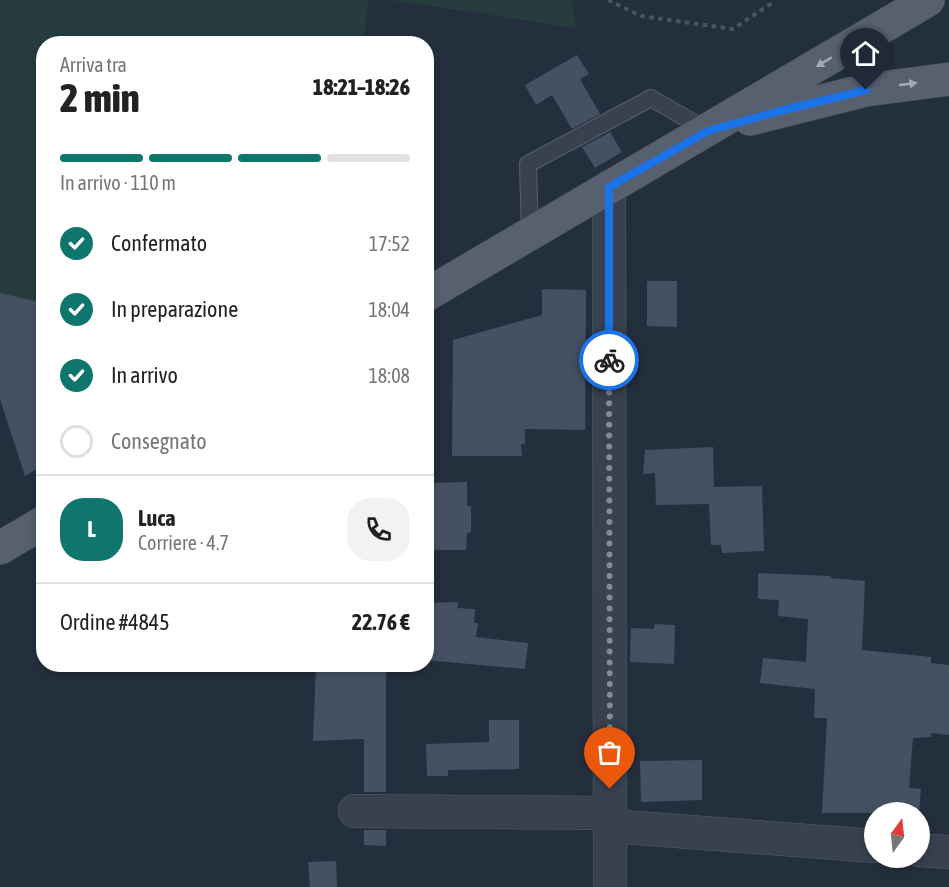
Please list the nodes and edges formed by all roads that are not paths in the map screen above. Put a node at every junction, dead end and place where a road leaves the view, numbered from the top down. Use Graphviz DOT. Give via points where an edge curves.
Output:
graph roads {
  1 [pos="928,0"];
  2 [pos="949,79"];
  3 [pos="708,131"];
  4 [pos="609,187"];
  5 [pos="530,234"];
  6 [pos="434,291"];
  7 [pos="36,527"];
  8 [pos="0,548"];
  9 [pos="355,811"];
  10 [pos="610,819"];
  11 [pos="864,845"];
  12 [pos="930,851"];
  13 [pos="949,852"];
  14 [pos="610,887"];
  1 -- 3 [label="main road, one-way"];
  3 -- 2 [label="main road, one-way" via="866,90"];
  3 -- 4 [label="main road"];
  3 -- 5 [label="lane" via="651,98 528,164"];
  4 -- 5 [label="main road"];
  4 -- 10 [label="street"];
  5 -- 6 [label="main road"];
  7 -- 8 [label="main road"];
  9 -- 10 [label="street"];
  10 -- 11 [label="street"];
  10 -- 14 [label="street"];
  12 -- 13 [label="street"];
}
